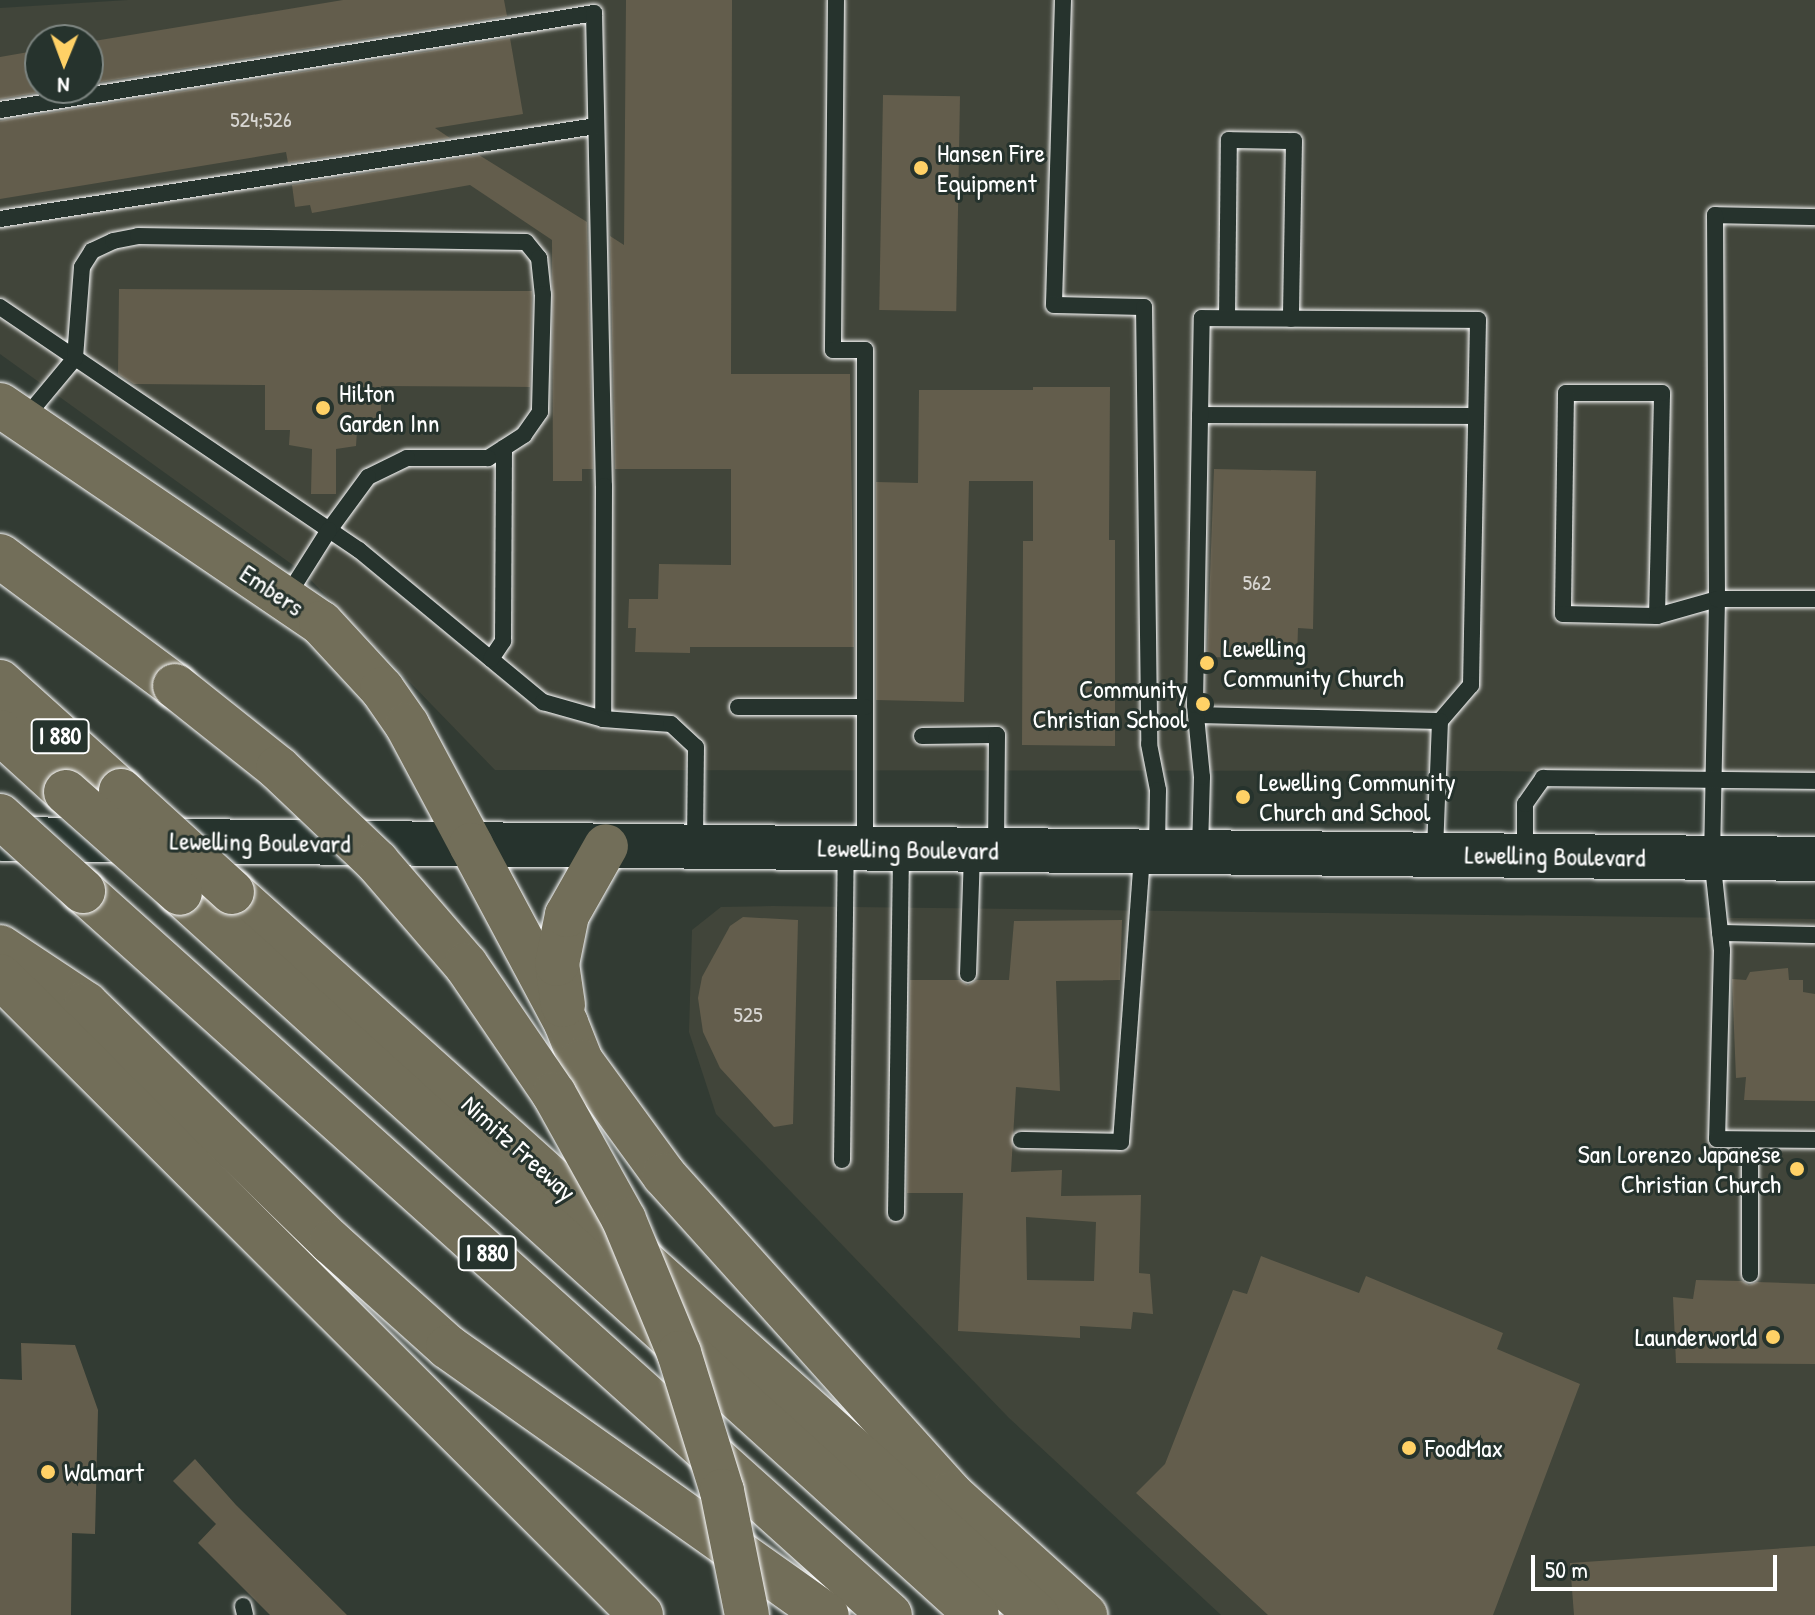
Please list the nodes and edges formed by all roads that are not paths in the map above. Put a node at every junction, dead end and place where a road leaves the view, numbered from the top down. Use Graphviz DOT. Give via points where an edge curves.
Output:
graph roads {
  1 [pos="836,0"];
  2 [pos="1063,0"];
  3 [pos="0,110"];
  4 [pos="596,126"];
  5 [pos="1815,217"];
  6 [pos="0,219"];
  7 [pos="0,307"];
  8 [pos="1227,318"];
  9 [pos="1291,319"];
  10 [pos="75,358"];
  11 [pos="11,413"];
  12 [pos="1200,415"];
  13 [pos="1476,416"];
  14 [pos="504,448"];
  15 [pos="329,530"];
  16 [pos="0,556"];
  17 [pos="285,599"];
  18 [pos="1717,599"];
  19 [pos="1815,599"];
  20 [pos="1657,616"];
  21 [pos="491,659"];
  22 [pos="0,682"];
  23 [pos="738,707"];
  24 [pos="865,707"];
  25 [pos="1196,715"];
  26 [pos="603,719"];
  27 [pos="1440,721"];
  28 [pos="0,732"];
  29 [pos="922,736"];
  30 [pos="1713,781"];
  31 [pos="1815,781"];
  32 [pos="0,816"];
  33 [pos="0,839"];
  34 [pos="471,845"];
  35 [pos="606,846"];
  36 [pos="695,847"];
  37 [pos="870,849"];
  38 [pos="984,850"];
  39 [pos="1149,852"];
  40 [pos="1200,852"];
  41 [pos="1435,854"];
  42 [pos="1524,855"];
  43 [pos="1712,857"];
  44 [pos="1815,859"];
  45 [pos="1720,933"];
  46 [pos="1815,935"];
  47 [pos="0,947"];
  48 [pos="968,974"];
  49 [pos="0,976"];
  50 [pos="566,1023"];
  51 [pos="1021,1140"];
  52 [pos="1750,1140"];
  53 [pos="1815,1140"];
  54 [pos="842,1160"];
  55 [pos="896,1213"];
  56 [pos="1750,1274"];
  57 [pos="641,1615"];
  58 [pos="747,1615"];
  59 [pos="827,1615"];
  60 [pos="890,1615"];
  61 [pos="977,1615"];
  62 [pos="1037,1615"];
  63 [pos="1085,1615"];
  1 -- 24 [label="lane" via="833,350 865,350"];
  2 -- 39 [label="lane" via="1054,305 1144,307 1149,744 1158,790"];
  3 -- 4 [label="lane" via="594,13"];
  4 -- 6 [label="lane"];
  4 -- 26 [label="lane"];
  5 -- 18 [label="lane" via="1715,215"];
  7 -- 10 [label="lane"];
  8 -- 9 [label="lane"];
  8 -- 9 [label="lane" via="1229,140 1294,141"];
  8 -- 12 [label="lane" via="1202,318"];
  9 -- 13 [label="lane" via="1478,320"];
  10 -- 11 [label="lane"];
  10 -- 14 [label="lane" via="82,267 92,251 113,241 138,236 526,242 539,258 543,294 540,412 524,435"];
  10 -- 15 [label="lane"];
  11 -- 17 [label="main road, Embers"];
  12 -- 13 [label="lane"];
  12 -- 25 [label="lane"];
  13 -- 27 [label="lane" via="1471,685"];
  14 -- 15 [label="lane" via="488,458 407,458 368,477"];
  14 -- 21 [label="lane" via="503,641"];
  15 -- 17 [label="lane"];
  15 -- 21 [label="lane"];
  16 -- 58 [label="main road, bridge" via="278,768 377,862 466,965 554,1094 624,1220 679,1353 722,1491"];
  17 -- 34 [label="main road, Embers" via="321,623 382,689"];
  18 -- 19 [label="lane"];
  18 -- 20 [label="lane"];
  18 -- 30 [label="lane"];
  20 -- 20 [label="lane" via="1563,614 1566,393 1662,393"];
  21 -- 26 [label="lane" via="543,702"];
  22 -- 62 [label="main road, Nimitz Freeway / I 880, bridge"];
  23 -- 24 [label="lane"];
  24 -- 37 [label="lane"];
  25 -- 27 [label="lane"];
  25 -- 40 [label="lane" via="1202,777"];
  26 -- 36 [label="lane" via="671,724 696,747"];
  27 -- 41 [label="lane"];
  28 -- 61 [label="main road, I 880, bridge"];
  29 -- 38 [label="lane" via="997,735"];
  30 -- 31 [label="lane"];
  30 -- 42 [label="lane" via="1543,778 1525,804"];
  30 -- 43 [label="lane"];
  32 -- 60 [label="main road, I 880, bridge"];
  33 -- 34 [label="main road, Lewelling Boulevard"];
  34 -- 35 [label="main road, Lewelling Boulevard"];
  34 -- 50 [label="main road, Embers"];
  35 -- 36 [label="main road, Lewelling Boulevard"];
  35 -- 50 [label="main road" via="567,915 557,964"];
  36 -- 37 [label="main road, Lewelling Boulevard"];
  37 -- 38 [label="main road, Lewelling Boulevard"];
  37 -- 54 [label="lane"];
  37 -- 55 [label="lane"];
  38 -- 39 [label="main road, Lewelling Boulevard"];
  38 -- 48 [label="lane"];
  39 -- 40 [label="main road, Lewelling Boulevard"];
  39 -- 51 [label="lane" via="1121,1142"];
  40 -- 41 [label="main road, Lewelling Boulevard"];
  41 -- 42 [label="main road, Lewelling Boulevard"];
  42 -- 43 [label="main road, Lewelling Boulevard"];
  43 -- 44 [label="main road, Lewelling Boulevard"];
  43 -- 45 [label="lane"];
  45 -- 46 [label="lane"];
  45 -- 52 [label="lane" via="1717,1139"];
  47 -- 59 [label="main road" via="86,1004 331,1242 448,1347"];
  49 -- 57 [label="main road"];
  50 -- 63 [label="main road" via="581,1061 674,1187 951,1494"];
  52 -- 53 [label="lane"];
  52 -- 56 [label="lane"];
}
